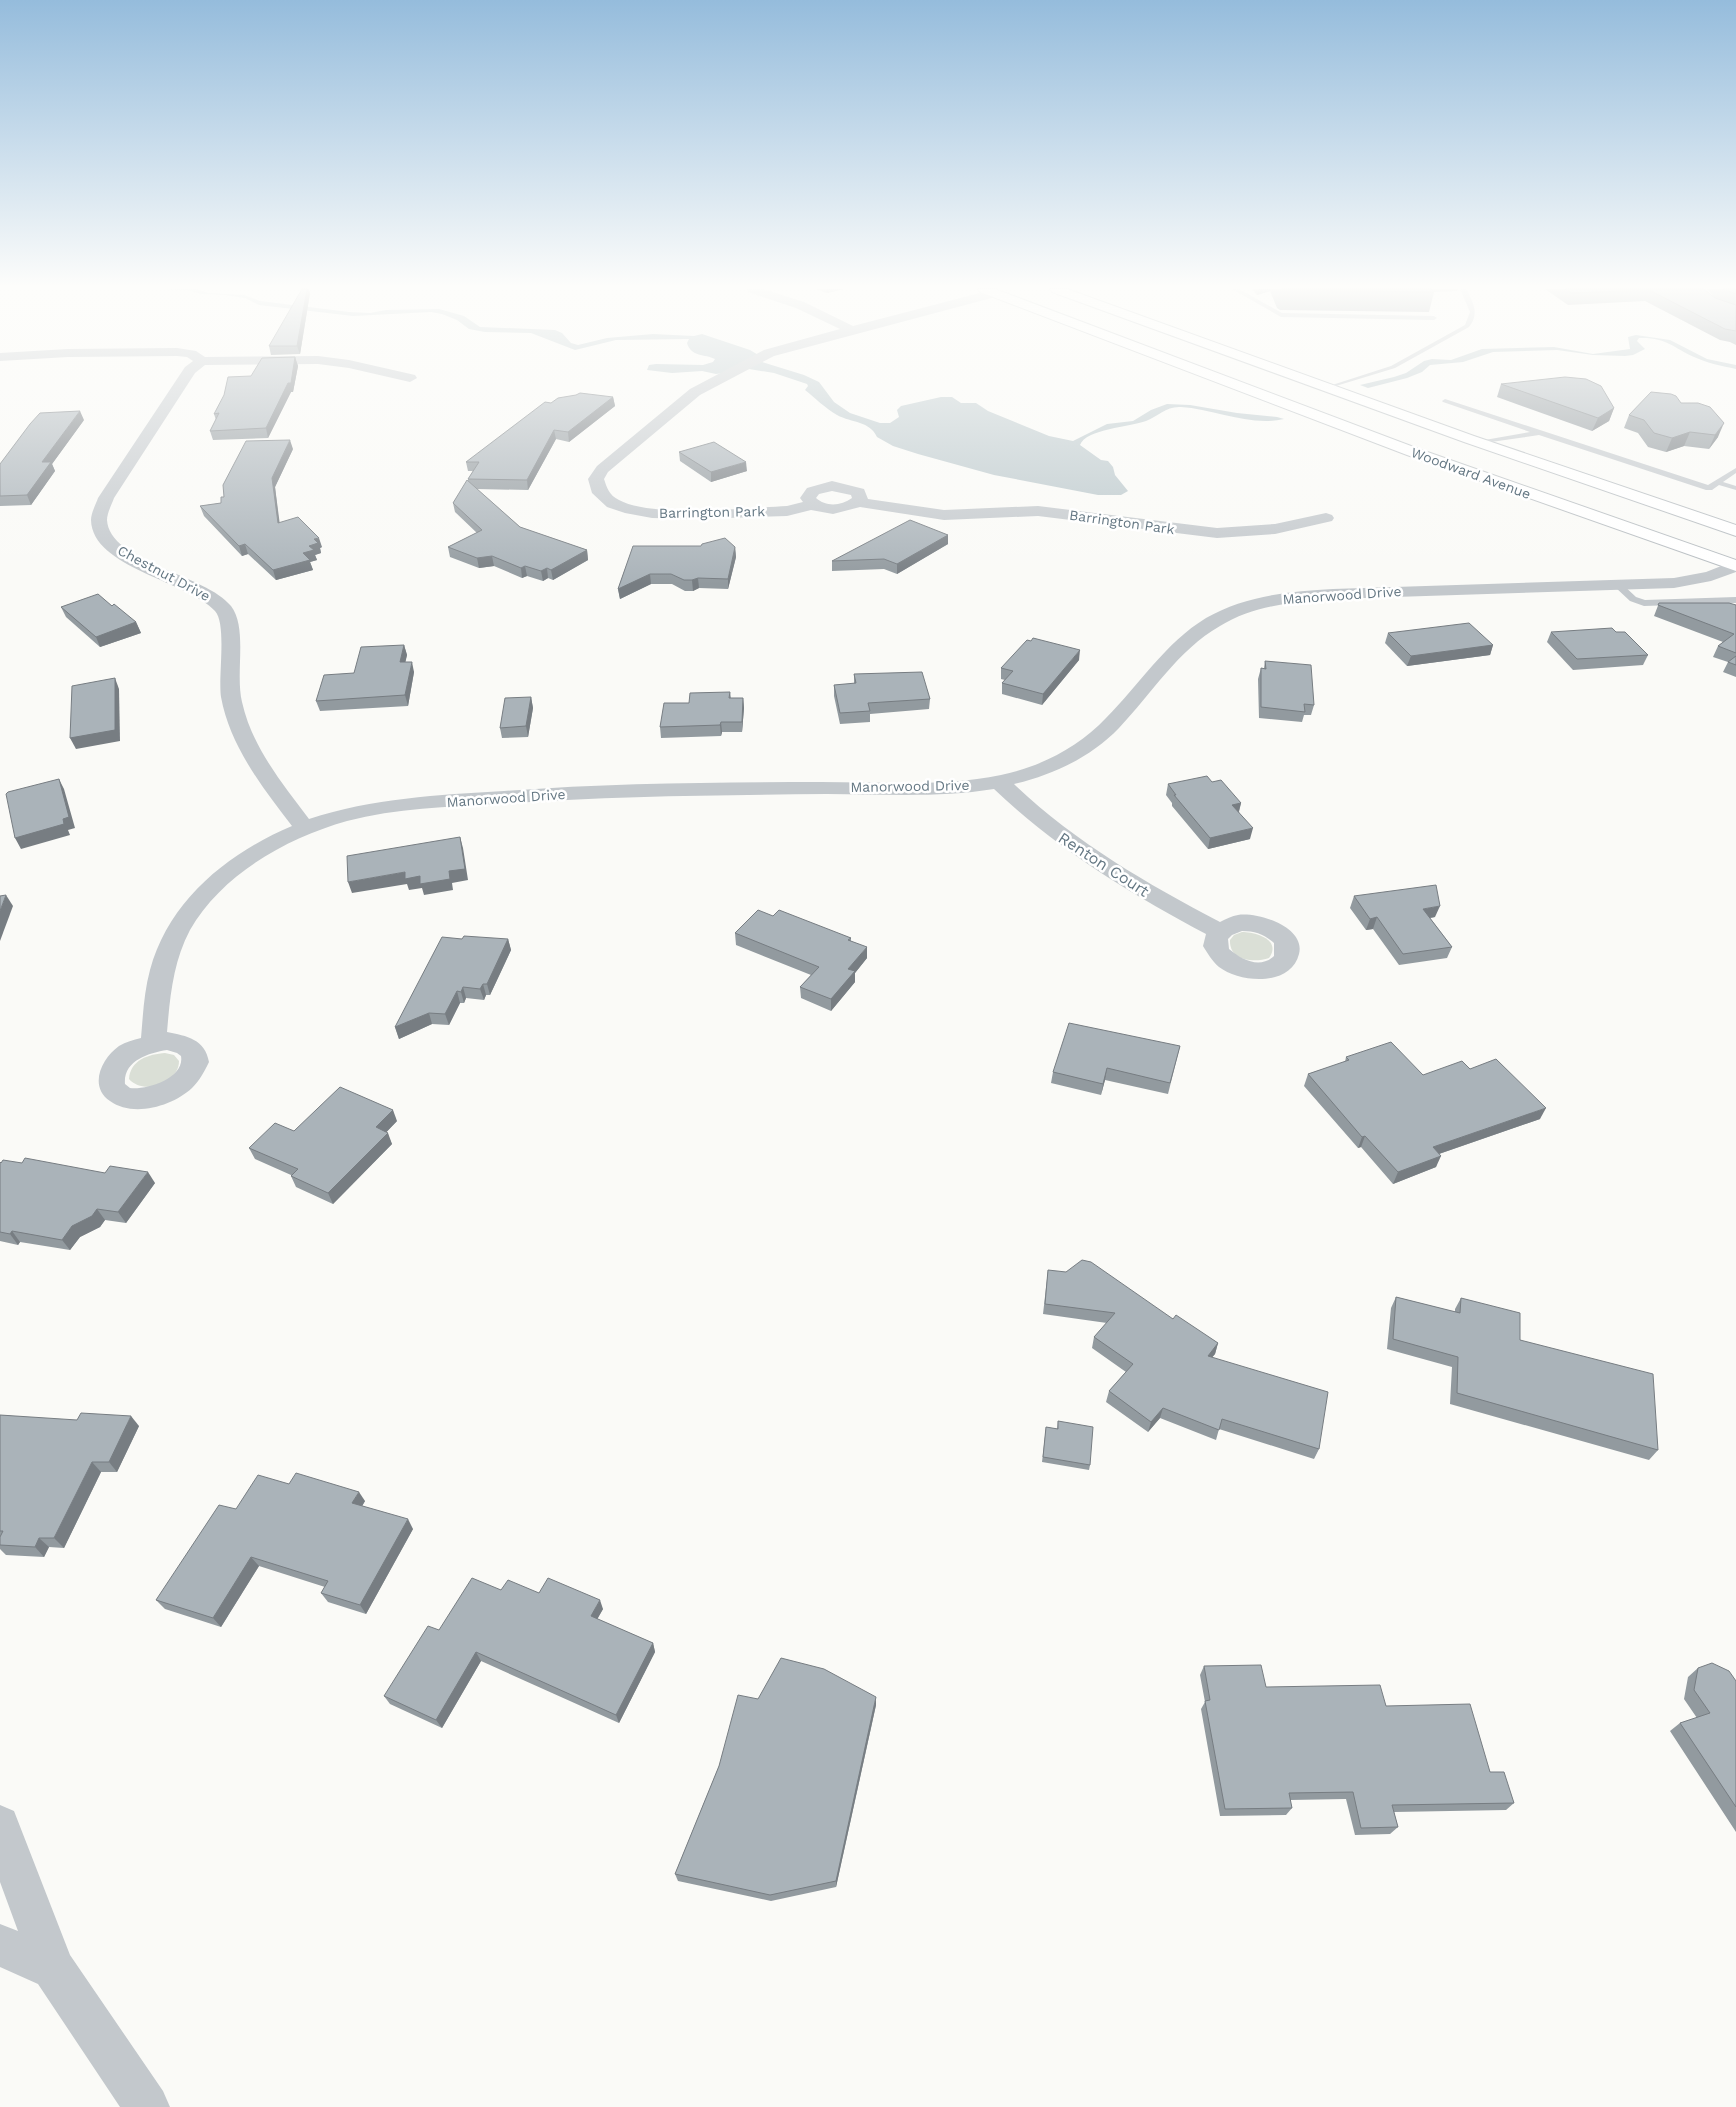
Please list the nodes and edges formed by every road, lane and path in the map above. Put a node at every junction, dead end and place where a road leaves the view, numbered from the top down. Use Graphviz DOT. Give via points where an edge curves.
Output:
graph roads {
  1 [pos="179,387"];
  2 [pos="704,387"];
  3 [pos="1243,387"];
  4 [pos="1328,388"];
  5 [pos="1445,400"];
  6 [pos="1539,433"];
  7 [pos="1479,443"];
  8 [pos="1736,470"];
  9 [pos="1717,482"];
  10 [pos="1736,488"];
  11 [pos="858,502"];
  12 [pos="813,504"];
  13 [pos="1326,518"];
  14 [pos="1736,530"];
  15 [pos="1735,566"];
  16 [pos="1618,585"];
  17 [pos="1736,600"];
  18 [pos="999,782"];
  19 [pos="305,828"];
  20 [pos="1219,931"];
  21 [pos="154,1042"];
  22 [pos="0,1825"];
  23 [pos="0,1945"];
  24 [pos="53,1969"];
  25 [pos="147,2107"];
  1 -- 19 [label="street, Chestnut Drive" via="106,498 98,524 105,539 123,555 209,596 226,612 230,627 229,681 239,726 278,793"];
  2 -- 12 [label="street, Barrington Park" via="602,469 596,483 602,495 624,508 664,515 789,510"];
  3 -- 15 [label="main road, Woodward Avenue" via="1476,475"];
  4 -- 7 [label="main road, Woodward Avenue"];
  5 -- 6 [label="lane"];
  6 -- 7 [label="lane"];
  6 -- 9 [label="lane" via="1709,488"];
  7 -- 14 [label="main road, Woodward Avenue"];
  8 -- 9 [label="lane"];
  9 -- 10 [label="lane"];
  11 -- 12 [label="street, Barrington Park" via="840,508"];
  11 -- 12 [label="street" via="858,492 832,486 812,491 808,498"];
  11 -- 13 [label="street, Barrington Park" via="944,515 1038,512 1217,533 1275,529"];
  15 -- 16 [label="street, Manorwood Drive" via="1704,579"];
  16 -- 17 [label="lane" via="1633,599 1644,602"];
  16 -- 18 [label="street, Manorwood Drive" via="1326,594 1273,600 1240,609 1211,622 1188,640 1108,728 1092,741 1056,763"];
  18 -- 19 [label="street, Manorwood Drive" via="947,787 684,789 515,796 392,807 342,816"];
  18 -- 20 [label="street, Renton Court" via="1032,813 1105,867"];
  19 -- 21 [label="street, Manorwood Drive" via="234,868 187,916 174,938 157,985"];
  22 -- 24 [label="street"];
  23 -- 24 [label="street"];
  24 -- 25 [label="street"];
}
